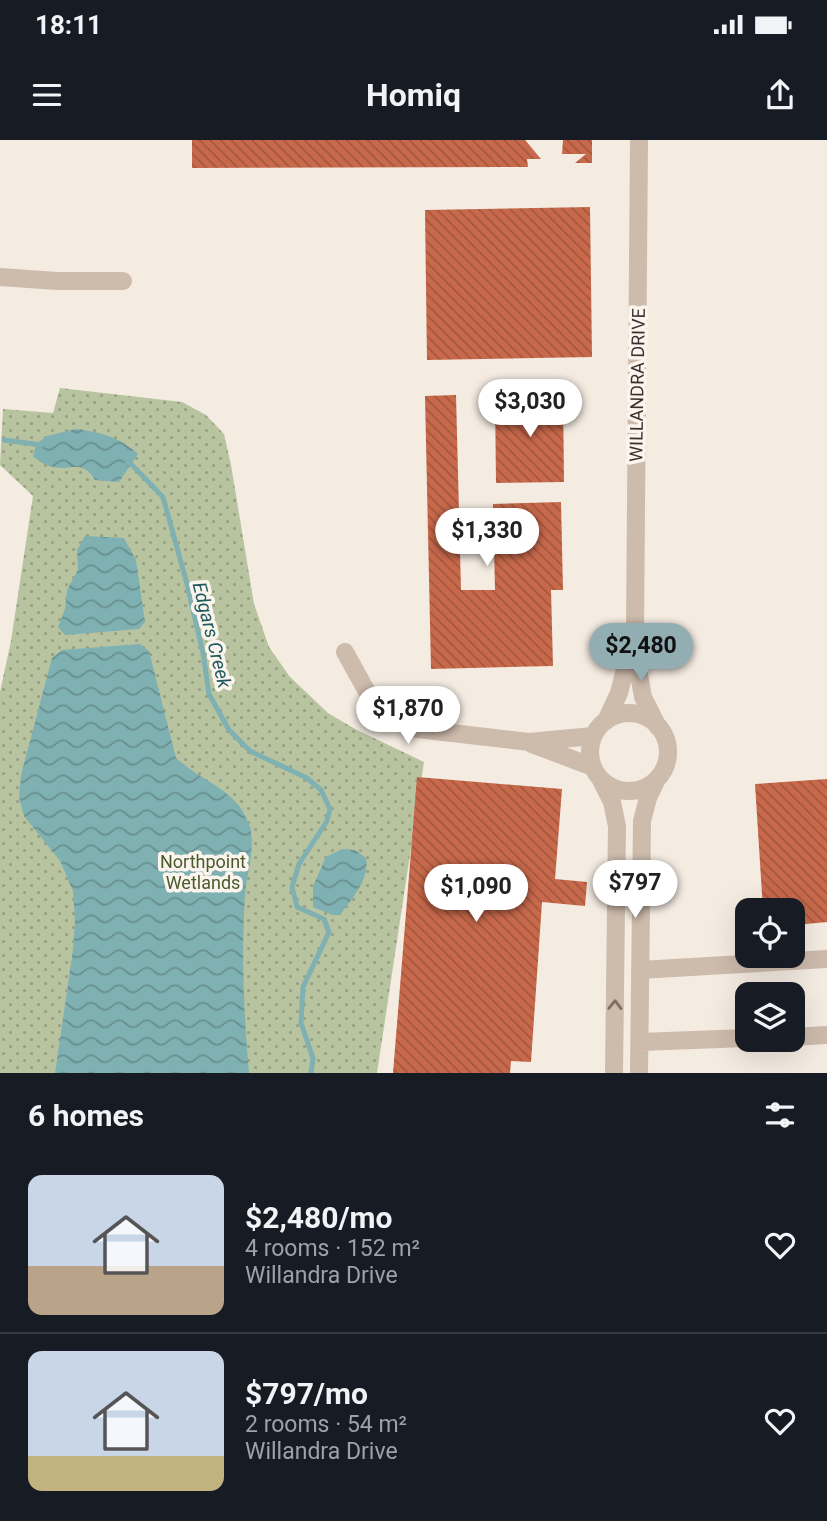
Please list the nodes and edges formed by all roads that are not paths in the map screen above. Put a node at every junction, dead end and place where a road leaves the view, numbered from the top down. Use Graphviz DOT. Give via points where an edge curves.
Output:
graph roads {
  1 [pos="639,140"];
  2 [pos="0,277"];
  3 [pos="57,281"];
  4 [pos="123,281"];
  5 [pos="0,290"];
  6 [pos="635,630"];
  7 [pos="345,652"];
  8 [pos="606,721"];
  9 [pos="658,727"];
  10 [pos="593,736"];
  11 [pos="529,742"];
  12 [pos="597,773"];
  13 [pos="657,779"];
  14 [pos="827,959"];
  15 [pos="640,970"];
  16 [pos="827,1035"];
  17 [pos="805,1036"];
  18 [pos="735,1038"];
  19 [pos="640,1042"];
  20 [pos="614,1073"];
  21 [pos="639,1073"];
  1 -- 6 [label="street, WILLANDRA DRIVE"];
  2 -- 3 [label="street"];
  3 -- 4 [label="street"];
  3 -- 5 [label="street"];
  6 -- 8 [label="street, WILLANDRA DRIVE" via="619,694"];
  6 -- 9 [label="street, WILLANDRA DRIVE" via="643,696"];
  7 -- 11 [label="street" via="366,690 395,719 417,729"];
  8 -- 9 [label="street" via="627,713 649,719"];
  8 -- 10 [label="street"];
  9 -- 13 [label="street" via="667,759"];
  10 -- 11 [label="street"];
  10 -- 12 [label="street" via="590,757"];
  11 -- 12 [label="street"];
  12 -- 13 [label="street" via="622,790 635,791"];
  20 -- 12 [label="street, one-way" via="617,826 612,802"];
  13 -- 15 [label="street" via="642,821"];
  14 -- 15 [label="street"];
  15 -- 19 [label="street"];
  16 -- 17 [label="street"];
  18 -- 19 [label="street"];
  19 -- 21 [label="street"];
}
